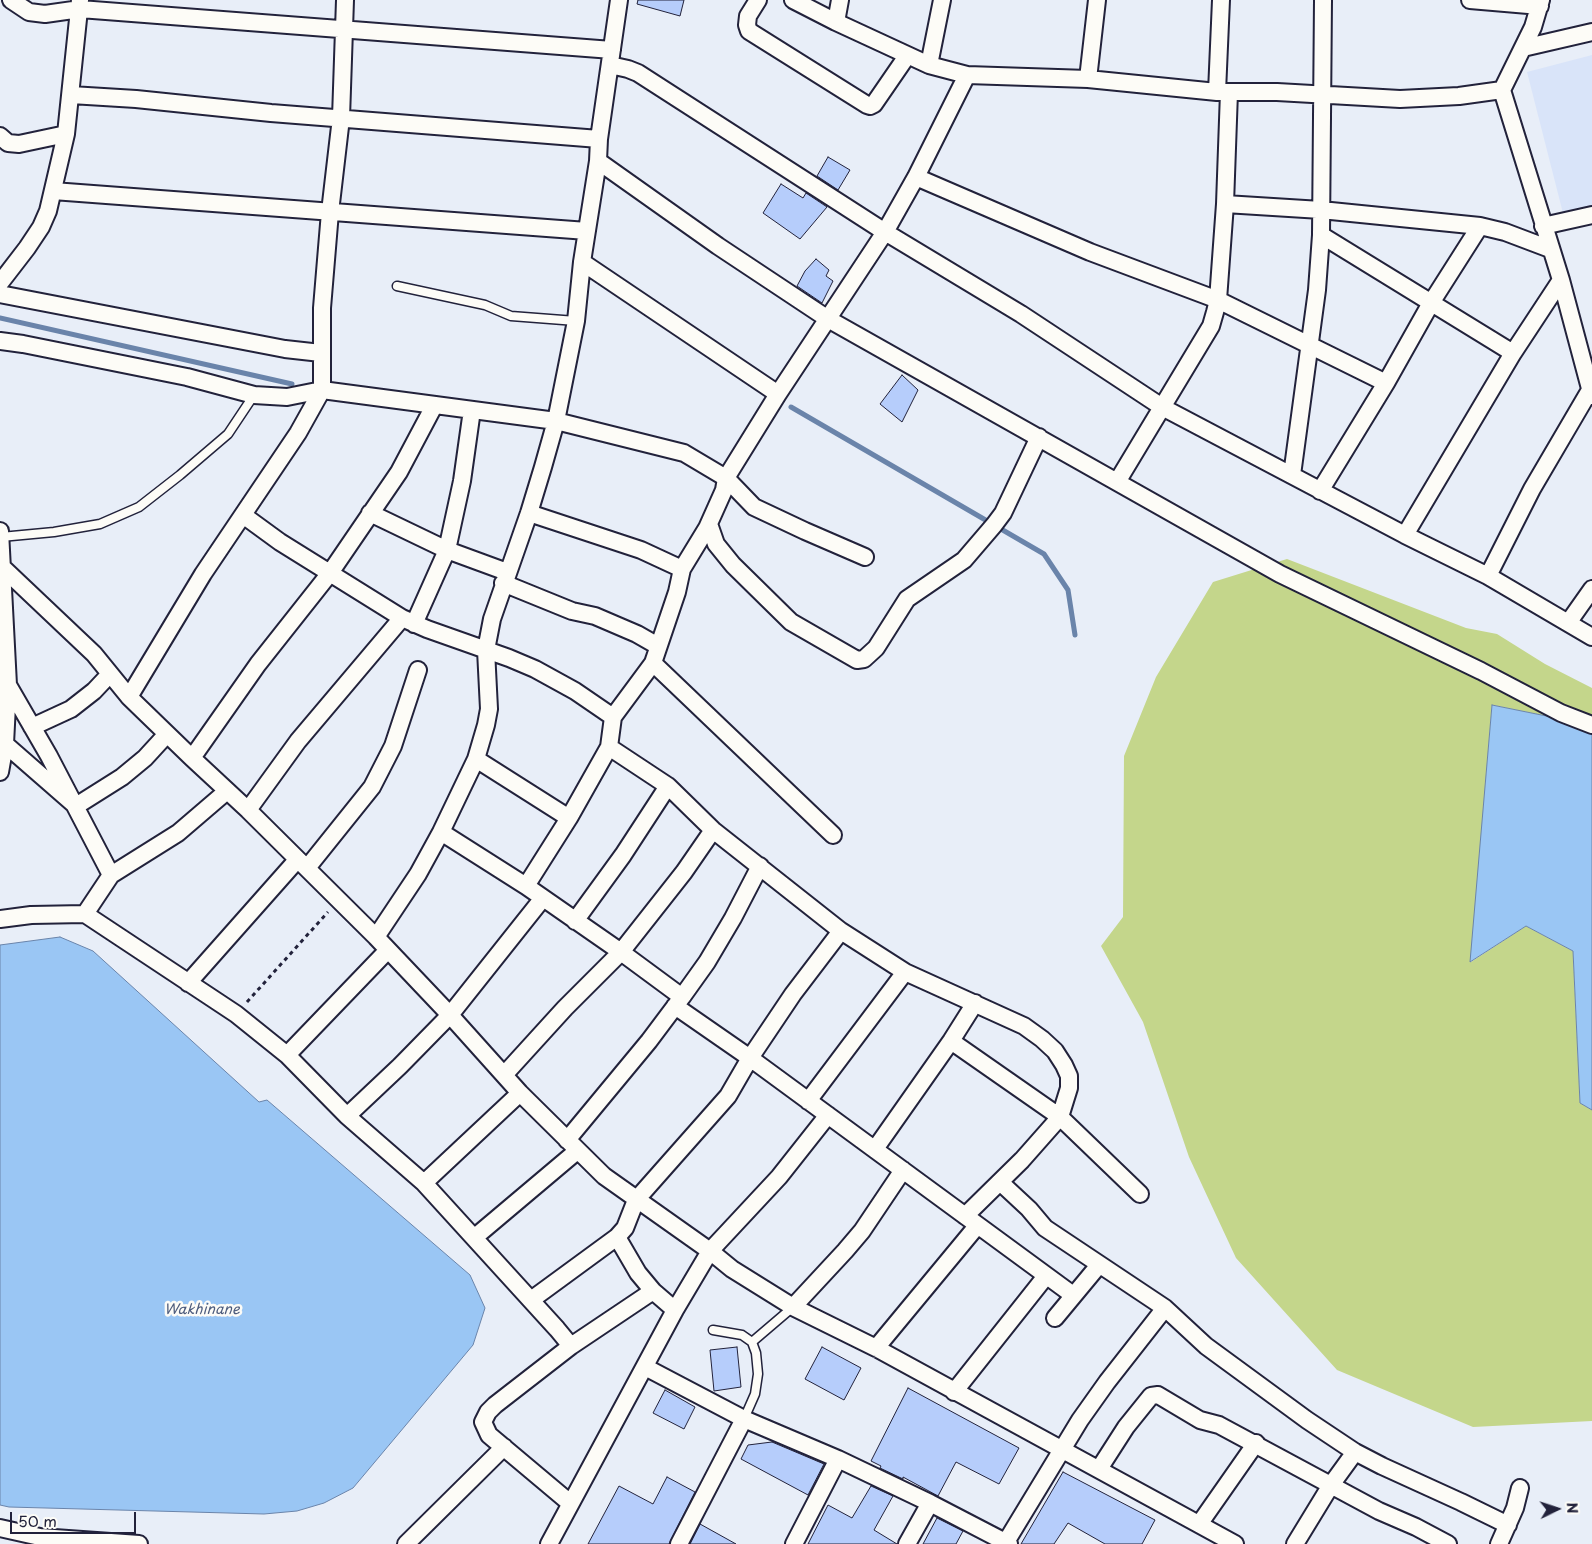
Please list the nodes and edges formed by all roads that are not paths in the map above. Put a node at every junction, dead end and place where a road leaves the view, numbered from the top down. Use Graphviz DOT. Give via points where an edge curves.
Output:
graph roads {
  1 [pos="11,0"];
  2 [pos="345,0"];
  3 [pos="619,0"];
  4 [pos="758,0"];
  5 [pos="793,0"];
  6 [pos="840,0"];
  7 [pos="942,0"];
  8 [pos="1097,0"];
  9 [pos="1221,0"];
  10 [pos="1323,0"];
  11 [pos="1470,0"];
  12 [pos="1540,3"];
  13 [pos="80,5"];
  14 [pos="836,22"];
  15 [pos="343,30"];
  16 [pos="1592,32"];
  17 [pos="1523,48"];
  18 [pos="907,56"];
  19 [pos="611,57"];
  20 [pos="929,65"];
  21 [pos="967,75"];
  22 [pos="1088,79"];
  23 [pos="1502,90"];
  24 [pos="1223,92"];
  25 [pos="71,95"];
  26 [pos="1322,96"];
  27 [pos="341,118"];
  28 [pos="66,134"];
  29 [pos="0,136"];
  30 [pos="599,139"];
  31 [pos="598,161"];
  32 [pos="916,177"];
  33 [pos="53,192"];
  34 [pos="1226,204"];
  35 [pos="1321,210"];
  36 [pos="330,212"];
  37 [pos="1592,215"];
  38 [pos="1480,226"];
  39 [pos="1543,226"];
  40 [pos="587,231"];
  41 [pos="885,232"];
  42 [pos="1321,235"];
  43 [pos="1550,249"];
  44 [pos="582,262"];
  45 [pos="1561,280"];
  46 [pos="0,283"];
  47 [pos="397,286"];
  48 [pos="0,294"];
  49 [pos="1218,300"];
  50 [pos="1431,303"];
  51 [pos="828,319"];
  52 [pos="576,321"];
  53 [pos="0,341"];
  54 [pos="1309,345"];
  55 [pos="321,353"];
  56 [pos="1513,353"];
  57 [pos="1386,383"];
  58 [pos="322,390"];
  59 [pos="1591,393"];
  60 [pos="778,394"];
  61 [pos="254,395"];
  62 [pos="434,406"];
  63 [pos="1162,408"];
  64 [pos="472,410"];
  65 [pos="556,421"];
  66 [pos="1039,437"];
  67 [pos="1292,475"];
  68 [pos="726,478"];
  69 [pos="1117,482"];
  70 [pos="1320,491"];
  71 [pos="529,512"];
  72 [pos="370,513"];
  73 [pos="243,515"];
  74 [pos="708,526"];
  75 [pos="0,534"];
  76 [pos="1405,535"];
  77 [pos="447,550"];
  78 [pos="866,558"];
  79 [pos="1,565"];
  80 [pos="682,570"];
  81 [pos="330,573"];
  82 [pos="1488,576"];
  83 [pos="505,578"];
  84 [pos="1592,590"];
  85 [pos="408,621"];
  86 [pos="1568,623"];
  87 [pos="1592,637"];
  88 [pos="658,646"];
  89 [pos="486,650"];
  90 [pos="653,663"];
  91 [pos="418,670"];
  92 [pos="110,674"];
  93 [pos="8,685"];
  94 [pos="129,696"];
  95 [pos="614,717"];
  96 [pos="1592,725"];
  97 [pos="32,727"];
  98 [pos="167,734"];
  99 [pos="6,744"];
  100 [pos="609,746"];
  101 [pos="192,758"];
  102 [pos="476,759"];
  103 [pos="0,772"];
  104 [pos="668,786"];
  105 [pos="227,790"];
  106 [pos="76,806"];
  107 [pos="248,810"];
  108 [pos="569,818"];
  109 [pos="713,830"];
  110 [pos="440,832"];
  111 [pos="832,835"];
  112 [pos="302,864"];
  113 [pos="760,866"];
  114 [pos="111,875"];
  115 [pos="526,886"];
  116 [pos="543,898"];
  117 [pos="85,914"];
  118 [pos="0,919"];
  119 [pos="575,921"];
  120 [pos="841,931"];
  121 [pos="376,937"];
  122 [pos="387,951"];
  123 [pos="621,952"];
  124 [pos="905,972"];
  125 [pos="188,983"];
  126 [pos="679,1002"];
  127 [pos="975,1003"];
  128 [pos="450,1014"];
  129 [pos="951,1041"];
  130 [pos="287,1055"];
  131 [pos="750,1058"];
  132 [pos="504,1074"];
  133 [pos="520,1093"];
  134 [pos="808,1101"];
  135 [pos="828,1115"];
  136 [pos="347,1116"];
  137 [pos="1060,1117"];
  138 [pos="572,1146"];
  139 [pos="875,1149"];
  140 [pos="903,1170"];
  141 [pos="1000,1182"];
  142 [pos="424,1183"];
  143 [pos="1140,1194"];
  144 [pos="636,1200"];
  145 [pos="971,1221"];
  146 [pos="475,1237"];
  147 [pos="618,1237"];
  148 [pos="710,1251"];
  149 [pos="1099,1265"];
  150 [pos="1046,1276"];
  151 [pos="653,1291"];
  152 [pos="1073,1295"];
  153 [pos="531,1300"];
  154 [pos="793,1307"];
  155 [pos="1165,1308"];
  156 [pos="676,1310"];
  157 [pos="1055,1318"];
  158 [pos="713,1330"];
  159 [pos="752,1342"];
  160 [pos="571,1346"];
  161 [pos="876,1348"];
  162 [pos="645,1367"];
  163 [pos="954,1392"];
  164 [pos="744,1419"];
  165 [pos="1256,1443"];
  166 [pos="504,1447"];
  167 [pos="1063,1450"];
  168 [pos="1356,1452"];
  169 [pos="838,1459"];
  170 [pos="1099,1469"];
  171 [pos="1331,1485"];
  172 [pos="1520,1488"];
  173 [pos="570,1503"];
  174 [pos="930,1503"];
  175 [pos="1200,1523"];
  176 [pos="1508,1526"];
  177 [pos="0,1528"];
  178 [pos="1007,1543"];
  179 [pos="139,1544"];
  180 [pos="406,1544"];
  181 [pos="549,1544"];
  182 [pos="679,1544"];
  183 [pos="794,1544"];
  184 [pos="907,1544"];
  185 [pos="1236,1544"];
  186 [pos="1296,1544"];
  187 [pos="1448,1544"];
  188 [pos="1499,1544"];
  1 -- 13 [label="street" via="29,12 45,14"];
  2 -- 15 [label="street"];
  3 -- 19 [label="street"];
  4 -- 18 [label="street" via="748,16 749,31 867,105 874,104"];
  5 -- 14 [label="street"];
  6 -- 14 [label="street"];
  7 -- 20 [label="street"];
  8 -- 22 [label="street"];
  9 -- 24 [label="street"];
  10 -- 26 [label="street"];
  11 -- 12 [label="street"];
  12 -- 17 [label="street"];
  13 -- 15 [label="street"];
  13 -- 25 [label="street"];
  14 -- 18 [label="street"];
  15 -- 19 [label="street"];
  15 -- 27 [label="street"];
  16 -- 17 [label="street"];
  17 -- 23 [label="street"];
  18 -- 20 [label="street"];
  19 -- 30 [label="street"];
  19 -- 41 [label="street"];
  20 -- 21 [label="street"];
  21 -- 22 [label="street"];
  21 -- 32 [label="street"];
  22 -- 24 [label="street"];
  23 -- 26 [label="street" via="1400,99"];
  23 -- 39 [label="street"];
  24 -- 26 [label="street"];
  24 -- 34 [label="street"];
  25 -- 27 [label="street"];
  25 -- 28 [label="street"];
  26 -- 35 [label="street"];
  27 -- 30 [label="street"];
  27 -- 36 [label="street"];
  28 -- 29 [label="street" via="19,144 8,143"];
  28 -- 33 [label="street"];
  30 -- 31 [label="street"];
  31 -- 40 [label="street"];
  31 -- 51 [label="street"];
  32 -- 41 [label="street"];
  32 -- 49 [label="street" via="1090,252"];
  33 -- 36 [label="street"];
  33 -- 46 [label="street" via="40,227"];
  34 -- 35 [label="street"];
  34 -- 49 [label="street"];
  35 -- 38 [label="street"];
  35 -- 42 [label="street"];
  36 -- 40 [label="street"];
  36 -- 55 [label="street"];
  37 -- 39 [label="street"];
  38 -- 43 [label="street"];
  38 -- 50 [label="street"];
  39 -- 43 [label="street"];
  40 -- 44 [label="street"];
  41 -- 51 [label="street"];
  41 -- 63 [label="street" via="1021,314"];
  42 -- 50 [label="street"];
  42 -- 54 [label="street"];
  43 -- 45 [label="street"];
  44 -- 52 [label="street"];
  44 -- 60 [label="street"];
  45 -- 56 [label="street"];
  45 -- 59 [label="street"];
  47 -- 52 [label="lane" via="485,305 510,316"];
  48 -- 55 [label="street"];
  49 -- 54 [label="street"];
  49 -- 63 [label="street" via="1211,326"];
  50 -- 56 [label="street"];
  50 -- 57 [label="street"];
  51 -- 60 [label="street"];
  51 -- 66 [label="street"];
  52 -- 65 [label="street"];
  53 -- 61 [label="street" via="187,377"];
  54 -- 57 [label="street"];
  54 -- 67 [label="street"];
  55 -- 58 [label="street"];
  56 -- 76 [label="street"];
  57 -- 70 [label="street"];
  58 -- 61 [label="street" via="288,397"];
  58 -- 62 [label="street"];
  58 -- 73 [label="street" via="298,433"];
  59 -- 82 [label="street" via="1532,489"];
  60 -- 68 [label="street"];
  61 -- 75 [label="lane" via="228,434 139,507 100,524 54,532"];
  62 -- 64 [label="street"];
  62 -- 72 [label="street" via="399,472"];
  63 -- 67 [label="street"];
  63 -- 69 [label="street"];
  64 -- 65 [label="street"];
  64 -- 77 [label="street" via="462,481"];
  65 -- 68 [label="street" via="684,453"];
  65 -- 71 [label="street"];
  66 -- 69 [label="street"];
  66 -- 74 [label="street" via="1003,513 994,525 964,560 907,600 876,648 864,659 857,660 791,622 733,565 716,544"];
  67 -- 70 [label="street"];
  68 -- 74 [label="street"];
  68 -- 78 [label="street" via="754,507"];
  69 -- 96 [label="street" via="1280,574 1561,713"];
  70 -- 76 [label="street"];
  71 -- 80 [label="street" via="641,550"];
  71 -- 83 [label="street"];
  72 -- 77 [label="street"];
  72 -- 81 [label="street"];
  73 -- 81 [label="street"];
  73 -- 94 [label="street"];
  74 -- 80 [label="street"];
  75 -- 79 [label="street"];
  76 -- 82 [label="street"];
  77 -- 83 [label="street"];
  77 -- 85 [label="street"];
  79 -- 92 [label="street" via="94,654"];
  79 -- 93 [label="street"];
  80 -- 88 [label="street"];
  81 -- 85 [label="street"];
  81 -- 101 [label="street" via="258,664"];
  82 -- 86 [label="street"];
  83 -- 88 [label="street"];
  83 -- 89 [label="street"];
  84 -- 86 [label="street"];
  85 -- 89 [label="street"];
  85 -- 107 [label="street" via="298,741"];
  86 -- 87 [label="street"];
  88 -- 90 [label="street"];
  89 -- 95 [label="street" via="535,669"];
  89 -- 102 [label="street" via="489,709"];
  90 -- 95 [label="street"];
  90 -- 111 [label="street"];
  91 -- 112 [label="street" via="393,746 372,787"];
  92 -- 94 [label="street"];
  92 -- 97 [label="street" via="71,709"];
  93 -- 97 [label="street"];
  93 -- 99 [label="street"];
  94 -- 98 [label="street"];
  95 -- 100 [label="street"];
  97 -- 106 [label="street"];
  98 -- 101 [label="street"];
  98 -- 106 [label="street" via="129,772"];
  99 -- 103 [label="street"];
  99 -- 106 [label="street"];
  100 -- 104 [label="street"];
  100 -- 108 [label="street"];
  101 -- 105 [label="street"];
  102 -- 108 [label="street"];
  102 -- 110 [label="street"];
  104 -- 109 [label="street"];
  104 -- 119 [label="street"];
  105 -- 107 [label="street"];
  105 -- 114 [label="street" via="178,832"];
  106 -- 114 [label="street"];
  107 -- 112 [label="street"];
  108 -- 115 [label="street"];
  109 -- 113 [label="street"];
  109 -- 123 [label="street"];
  110 -- 115 [label="street"];
  110 -- 121 [label="street" via="418,874"];
  112 -- 121 [label="street"];
  112 -- 125 [label="street"];
  113 -- 120 [label="street"];
  113 -- 126 [label="street" via="707,962"];
  114 -- 117 [label="street"];
  115 -- 116 [label="street"];
  116 -- 119 [label="street"];
  116 -- 128 [label="street"];
  117 -- 118 [label="street"];
  117 -- 125 [label="street"];
  119 -- 123 [label="street"];
  120 -- 124 [label="street"];
  120 -- 131 [label="street"];
  121 -- 122 [label="street"];
  122 -- 128 [label="street"];
  122 -- 130 [label="street"];
  123 -- 126 [label="street"];
  123 -- 132 [label="street"];
  124 -- 127 [label="street"];
  124 -- 134 [label="street"];
  125 -- 130 [label="street" via="236,1014"];
  126 -- 131 [label="street"];
  126 -- 138 [label="street"];
  127 -- 129 [label="street"];
  127 -- 137 [label="street" via="1024,1026 1055,1051 1069,1076 1069,1088"];
  128 -- 132 [label="street"];
  128 -- 136 [label="street"];
  129 -- 137 [label="street"];
  129 -- 139 [label="street"];
  130 -- 136 [label="street"];
  131 -- 134 [label="street"];
  131 -- 144 [label="street" via="728,1096"];
  132 -- 133 [label="street"];
  133 -- 138 [label="street"];
  133 -- 142 [label="street"];
  134 -- 135 [label="street"];
  135 -- 139 [label="street"];
  135 -- 148 [label="street" via="779,1177"];
  136 -- 142 [label="street"];
  137 -- 141 [label="street"];
  137 -- 143 [label="street"];
  138 -- 144 [label="street"];
  138 -- 146 [label="street"];
  139 -- 140 [label="street"];
  140 -- 145 [label="street"];
  140 -- 154 [label="street" via="856,1237"];
  141 -- 145 [label="street"];
  141 -- 149 [label="street" via="1046,1228"];
  142 -- 146 [label="street"];
  144 -- 147 [label="street"];
  144 -- 148 [label="street"];
  145 -- 150 [label="street"];
  145 -- 161 [label="street"];
  146 -- 153 [label="street"];
  147 -- 151 [label="street" via="638,1273"];
  147 -- 153 [label="street"];
  148 -- 154 [label="street" via="732,1269"];
  148 -- 156 [label="street"];
  149 -- 152 [label="street"];
  149 -- 155 [label="street"];
  150 -- 152 [label="street"];
  150 -- 163 [label="street"];
  151 -- 156 [label="street"];
  151 -- 160 [label="street"];
  152 -- 157 [label="street"];
  153 -- 160 [label="street"];
  154 -- 159 [label="lane"];
  154 -- 161 [label="street"];
  155 -- 167 [label="street" via="1094,1399"];
  155 -- 168 [label="street" via="1206,1346"];
  156 -- 162 [label="street"];
  158 -- 159 [label="lane" via="742,1335"];
  159 -- 164 [label="lane" via="758,1374"];
  160 -- 166 [label="street" via="488,1412 485,1429"];
  161 -- 163 [label="street"];
  162 -- 164 [label="street"];
  162 -- 173 [label="street"];
  163 -- 167 [label="street"];
  164 -- 169 [label="street"];
  164 -- 182 [label="street"];
  165 -- 170 [label="street" via="1219,1425 1200,1420 1163,1396 1154,1395 1126,1427"];
  165 -- 171 [label="street"];
  165 -- 175 [label="street"];
  166 -- 173 [label="street"];
  166 -- 180 [label="street"];
  167 -- 170 [label="street"];
  167 -- 178 [label="street"];
  168 -- 171 [label="street"];
  168 -- 176 [label="street"];
  169 -- 174 [label="street"];
  169 -- 183 [label="street"];
  170 -- 175 [label="street"];
  171 -- 186 [label="street"];
  171 -- 187 [label="street"];
  172 -- 176 [label="street"];
  173 -- 181 [label="street"];
  174 -- 178 [label="street"];
  174 -- 184 [label="street"];
  175 -- 185 [label="street"];
  176 -- 188 [label="street"];
  177 -- 179 [label="street" via="40,1537"];
}
